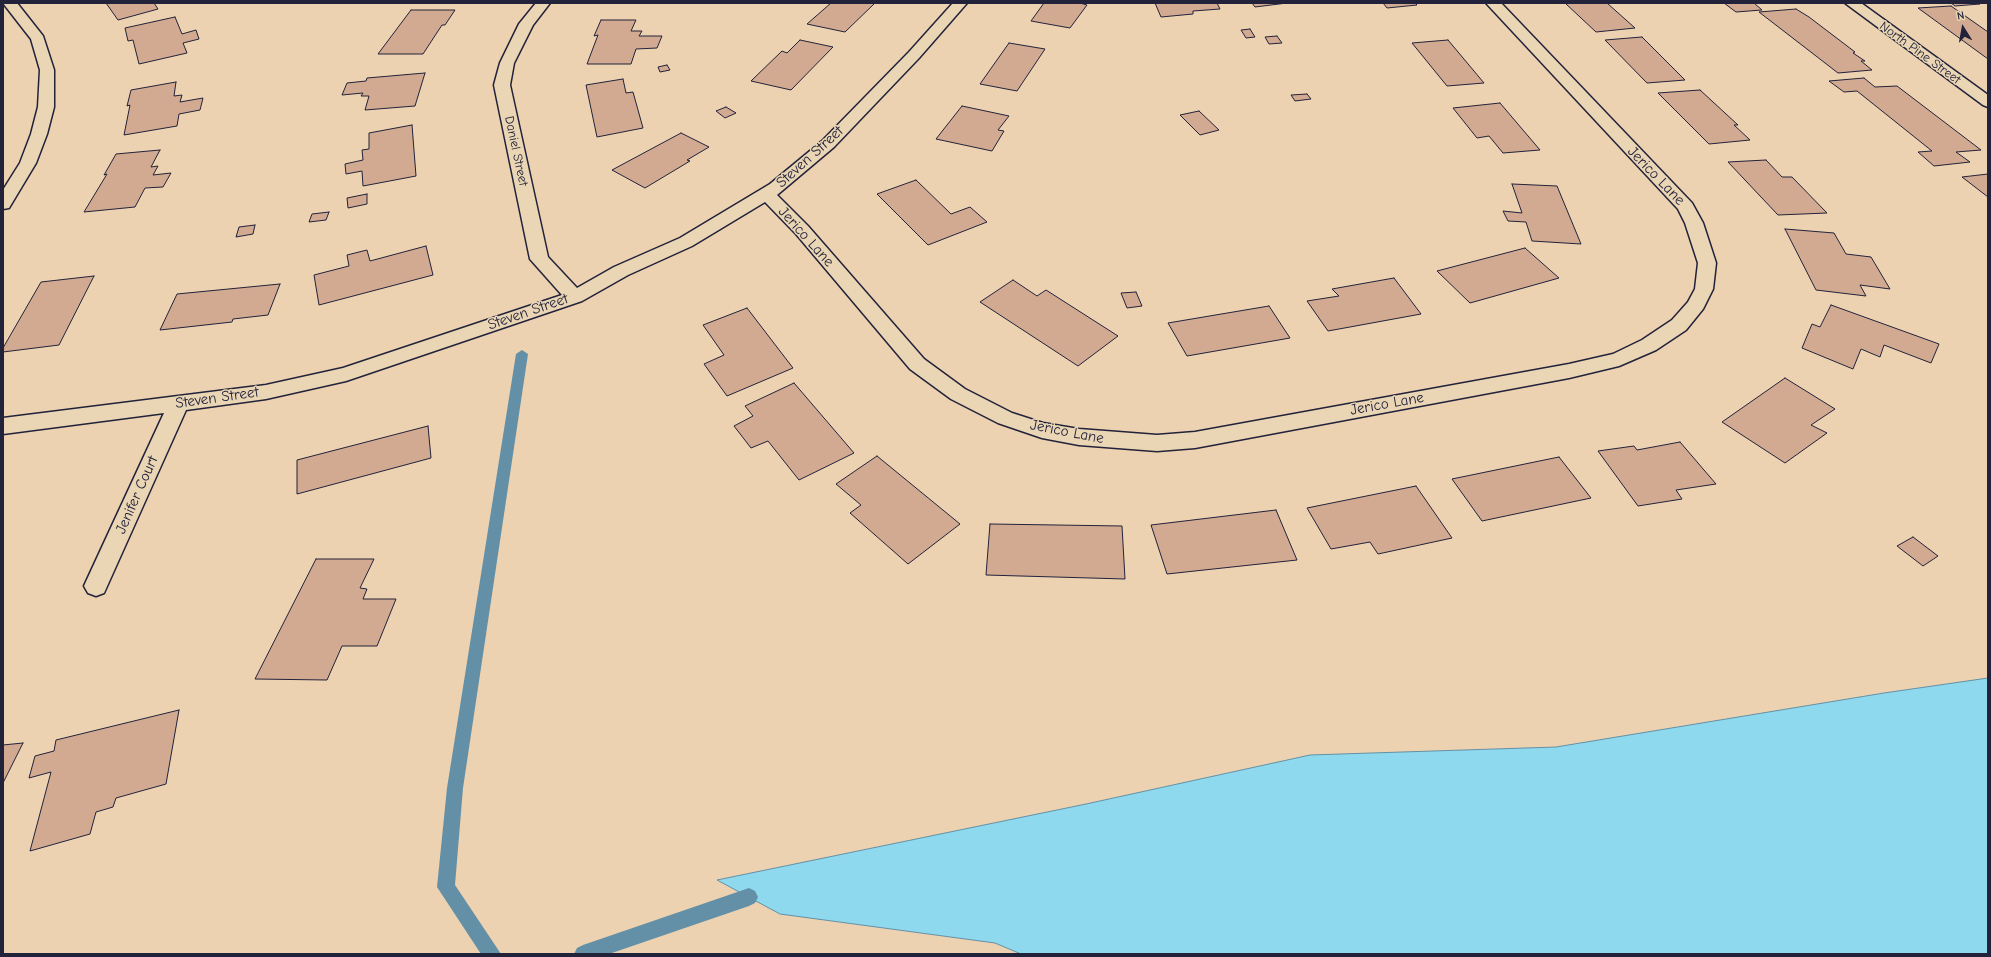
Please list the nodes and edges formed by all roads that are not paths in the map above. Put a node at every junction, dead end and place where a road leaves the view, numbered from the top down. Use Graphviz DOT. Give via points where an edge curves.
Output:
graph roads {
  1 [pos="10,3"];
  2 [pos="543,3"];
  3 [pos="960,3"];
  4 [pos="1492,3"];
  5 [pos="1852,3"];
  6 [pos="1988,102"];
  7 [pos="768,194"];
  8 [pos="3,204"];
  9 [pos="574,296"];
  10 [pos="178,404"];
  11 [pos="3,426"];
  12 [pos="96,586"];
  1 -- 8 [label="street" via="38,39 47,70 46,107 28,163"];
  2 -- 9 [label="street, Daniel Street" via="526,24 507,64 502,85 539,259"];
  3 -- 7 [label="street, Steven Street" via="828,144"];
  4 -- 7 [label="street, Jerico Lane" via="1686,207 1694,223 1707,263 1704,289 1696,305 1673,329 1649,346 1619,360 1194,440 1157,443 1118,441 1042,430 1005,418 958,394 917,364"];
  5 -- 6 [label="street, North Pine Street"];
  7 -- 9 [label="street, Steven Street" via="686,242"];
  9 -- 10 [label="street, Steven Street" via="346,374 266,392"];
  10 -- 11 [label="street, Steven Street"];
  10 -- 12 [label="street, Jenifer Court"];
}
